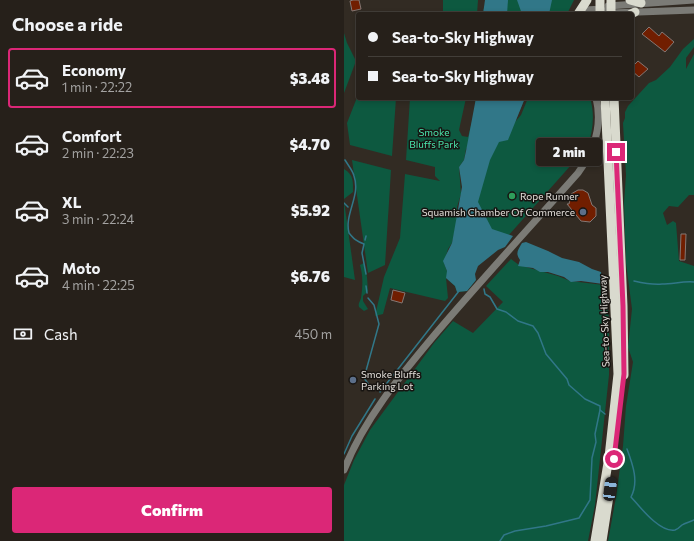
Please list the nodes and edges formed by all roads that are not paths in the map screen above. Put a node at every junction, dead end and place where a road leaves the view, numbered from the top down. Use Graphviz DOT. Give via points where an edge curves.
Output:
graph roads {
  1 [pos="588,0"];
  2 [pos="630,0"];
  3 [pos="694,0"];
  4 [pos="641,3"];
  5 [pos="600,8"];
  6 [pos="611,8"];
  7 [pos="694,10"];
  8 [pos="579,12"];
  9 [pos="582,12"];
  10 [pos="629,12"];
  11 [pos="634,13"];
  12 [pos="596,100"];
  13 [pos="605,100"];
  14 [pos="614,100"];
  15 [pos="344,470"];
  16 [pos="595,541"];
  17 [pos="602,541"];
  1 -- 8 [label="highway"];
  2 -- 4 [label="highway"];
  3 -- 4 [label="street"];
  4 -- 6 [label="street"];
  5 -- 6 [label="street"];
  5 -- 9 [label="street"];
  6 -- 10 [label="street"];
  7 -- 11 [label="street"];
  12 -- 15 [label="street" via="598,114 595,142 587,161 391,388 363,430"];
  13 -- 16 [label="highway, Sea-to-Sky Highway" via="618,374 609,457"];
  14 -- 17 [label="highway, Sea-to-Sky Highway" via="624,374"];
}
